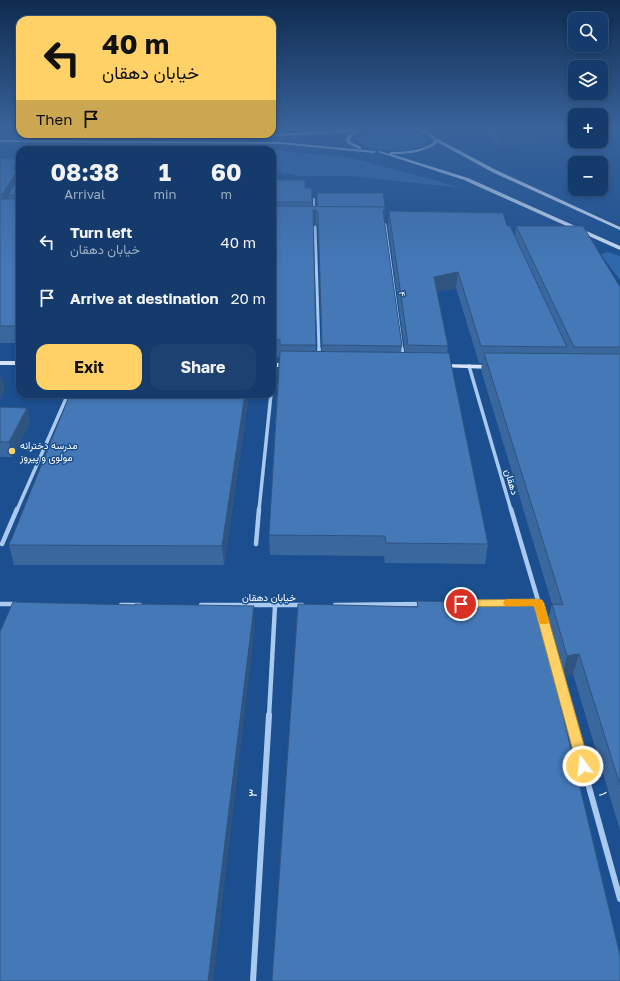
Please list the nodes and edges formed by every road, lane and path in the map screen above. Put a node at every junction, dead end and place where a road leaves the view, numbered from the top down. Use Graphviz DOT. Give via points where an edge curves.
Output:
graph roads {
  1 [pos="455,175"];
  2 [pos="500,175"];
  3 [pos="314,199"];
  4 [pos="314,212"];
  5 [pos="385,224"];
  6 [pos="315,227"];
  7 [pos="620,229"];
  8 [pos="620,248"];
  9 [pos="319,358"];
  10 [pos="403,358"];
  11 [pos="0,363"];
  12 [pos="16,363"];
  13 [pos="276,365"];
  14 [pos="297,365"];
  15 [pos="433,366"];
  16 [pos="469,366"];
  17 [pos="500,366"];
  18 [pos="66,398"];
  19 [pos="271,398"];
  20 [pos="2,544"];
  21 [pos="256,544"];
  22 [pos="490,603"];
  23 [pos="538,603"];
  24 [pos="0,604"];
  25 [pos="14,604"];
  26 [pos="22,604"];
  27 [pos="426,604"];
  28 [pos="117,605"];
  29 [pos="148,605"];
  30 [pos="196,605"];
  31 [pos="307,605"];
  32 [pos="331,605"];
  33 [pos="275,606"];
  34 [pos="12,610"];
  35 [pos="540,610"];
  36 [pos="555,663"];
  37 [pos="620,899"];
  38 [pos="253,981"];
  1 -- 8 [label="main road"];
  2 -- 7 [label="main road"];
  3 -- 4 [label="street"];
  5 -- 10 [label="street, ۴"];
  6 -- 9 [label="street"];
  11 -- 12 [label="main road"];
  13 -- 14 [label="main road"];
  15 -- 16 [label="main road"];
  16 -- 17 [label="main road"];
  16 -- 23 [label="street, دهقان"];
  18 -- 20 [label="street"];
  19 -- 21 [label="street"];
  22 -- 23 [label="street"];
  23 -- 35 [label="street"];
  24 -- 25 [label="street"];
  25 -- 26 [label="street"];
  25 -- 34 [label="street"];
  27 -- 32 [label="street"];
  28 -- 29 [label="street"];
  30 -- 33 [label="street, خیابان دهقان"];
  31 -- 33 [label="street, خیابان دهقان"];
  33 -- 38 [label="street, ۳"];
  36 -- 37 [label="street, ۱"];
}
